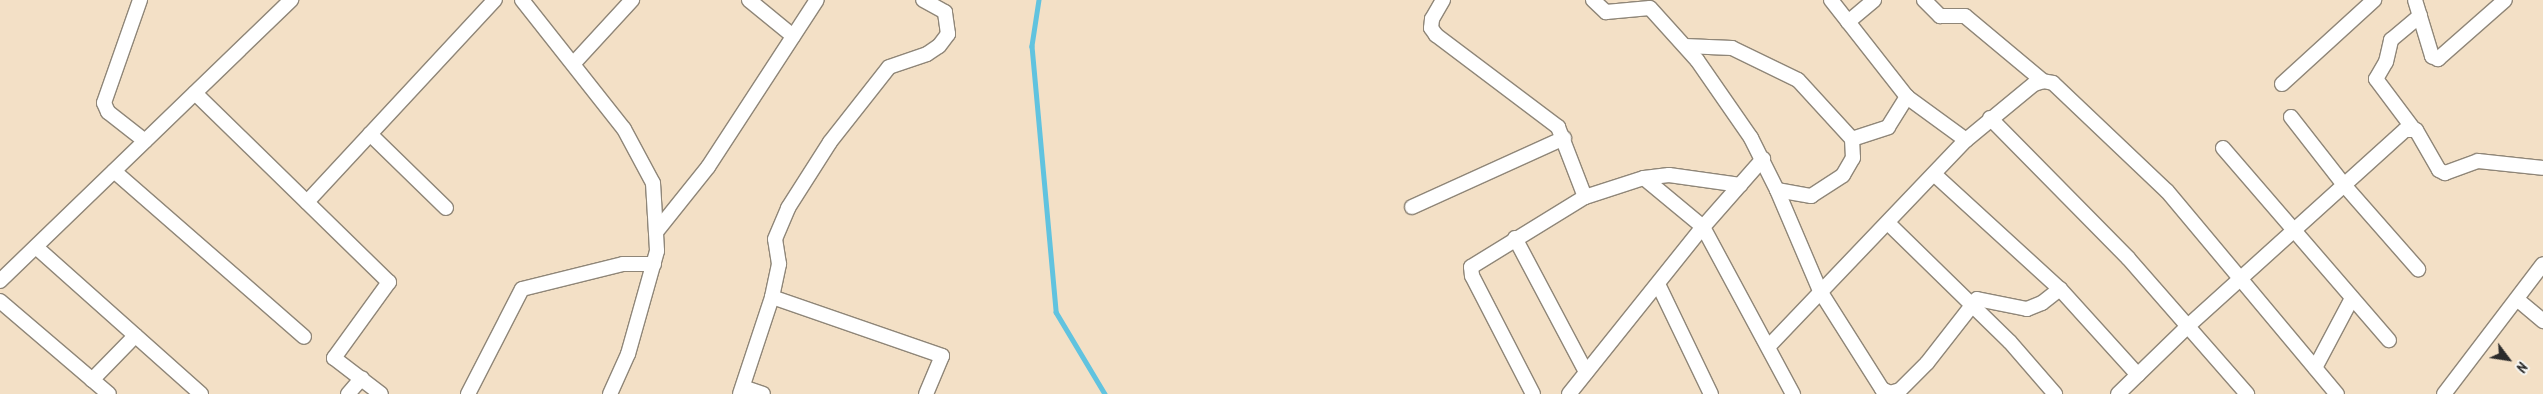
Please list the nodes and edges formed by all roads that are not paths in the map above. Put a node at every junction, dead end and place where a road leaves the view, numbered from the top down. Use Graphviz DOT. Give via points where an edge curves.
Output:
graph roads {
  1 [pos="140,0"];
  2 [pos="291,0"];
  3 [pos="495,0"];
  4 [pos="522,0"];
  5 [pos="632,0"];
  6 [pos="749,0"];
  7 [pos="817,0"];
  8 [pos="923,0"];
  9 [pos="1443,0"];
  10 [pos="1592,0"];
  11 [pos="1831,0"];
  12 [pos="1924,0"];
  13 [pos="2374,0"];
  14 [pos="2415,0"];
  15 [pos="2505,0"];
  16 [pos="1871,1"];
  17 [pos="2420,16"];
  18 [pos="1848,22"];
  19 [pos="794,36"];
  20 [pos="1685,46"];
  21 [pos="574,63"];
  22 [pos="2043,80"];
  23 [pos="2282,84"];
  24 [pos="195,93"];
  25 [pos="1907,97"];
  26 [pos="2291,117"];
  27 [pos="1990,118"];
  28 [pos="2412,127"];
  29 [pos="370,134"];
  30 [pos="1564,138"];
  31 [pos="1852,139"];
  32 [pos="1966,140"];
  33 [pos="145,141"];
  34 [pos="2222,148"];
  35 [pos="1763,159"];
  36 [pos="2543,168"];
  37 [pos="114,171"];
  38 [pos="1934,174"];
  39 [pos="1644,178"];
  40 [pos="1740,186"];
  41 [pos="2345,186"];
  42 [pos="1777,190"];
  43 [pos="1585,197"];
  44 [pos="307,202"];
  45 [pos="1412,207"];
  46 [pos="446,208"];
  47 [pos="1888,223"];
  48 [pos="1702,227"];
  49 [pos="2292,231"];
  50 [pos="656,232"];
  51 [pos="1515,238"];
  52 [pos="36,247"];
  53 [pos="654,264"];
  54 [pos="2543,264"];
  55 [pos="2418,269"];
  56 [pos="2242,280"];
  57 [pos="0,281"];
  58 [pos="1658,284"];
  59 [pos="2060,289"];
  60 [pos="1820,291"];
  61 [pos="772,297"];
  62 [pos="2352,298"];
  63 [pos="2518,300"];
  64 [pos="0,302"];
  65 [pos="1971,304"];
  66 [pos="2543,321"];
  67 [pos="2188,326"];
  68 [pos="135,336"];
  69 [pos="304,337"];
  70 [pos="2389,340"];
  71 [pos="1769,346"];
  72 [pos="2315,368"];
  73 [pos="1586,372"];
  74 [pos="2138,375"];
  75 [pos="362,378"];
  76 [pos="92,380"];
  77 [pos="741,390"];
  78 [pos="2125,392"];
  79 [pos="109,394"];
  80 [pos="201,394"];
  81 [pos="348,394"];
  82 [pos="380,394"];
  83 [pos="468,394"];
  84 [pos="610,394"];
  85 [pos="763,394"];
  86 [pos="926,394"];
  87 [pos="1533,394"];
  88 [pos="1569,394"];
  89 [pos="1711,394"];
  90 [pos="1793,394"];
  91 [pos="2055,394"];
  92 [pos="2247,394"];
  93 [pos="2336,394"];
  94 [pos="2444,394"];
  1 -- 33 [label="street" via="104,103 108,112"];
  2 -- 24 [label="street"];
  3 -- 29 [label="street"];
  4 -- 21 [label="street"];
  5 -- 21 [label="street"];
  6 -- 19 [label="street"];
  7 -- 19 [label="street"];
  8 -- 61 [label="street" via="945,12 948,34 927,54 889,67 830,142 788,208 775,239 779,264"];
  9 -- 30 [label="street" via="1432,20 1431,28 1436,35 1558,126"];
  10 -- 20 [label="street" via="1606,12 1650,8"];
  11 -- 18 [label="street"];
  12 -- 22 [label="street" via="1940,16 1965,16"];
  13 -- 23 [label="street"];
  14 -- 17 [label="street"];
  15 -- 17 [label="street" via="2442,58 2432,56"];
  16 -- 18 [label="street"];
  17 -- 28 [label="street" via="2391,40 2386,62 2376,79"];
  18 -- 25 [label="street"];
  19 -- 50 [label="street" via="708,167"];
  20 -- 31 [label="street" via="1732,48 1798,80"];
  20 -- 35 [label="street"];
  21 -- 50 [label="street" via="624,129 653,183"];
  22 -- 27 [label="street"];
  22 -- 56 [label="street" via="2053,83 2167,192"];
  24 -- 33 [label="street"];
  24 -- 44 [label="street"];
  25 -- 31 [label="street" via="1888,127"];
  25 -- 32 [label="street"];
  26 -- 41 [label="street"];
  27 -- 32 [label="street"];
  27 -- 67 [label="street" via="2128,258"];
  28 -- 36 [label="street" via="2444,173 2478,161"];
  28 -- 41 [label="street"];
  29 -- 44 [label="street"];
  29 -- 46 [label="street"];
  30 -- 43 [label="street"];
  30 -- 45 [label="street"];
  31 -- 42 [label="street" via="1853,158 1843,175 1811,196"];
  32 -- 38 [label="street"];
  33 -- 37 [label="street"];
  34 -- 49 [label="street"];
  35 -- 40 [label="street"];
  35 -- 42 [label="street"];
  37 -- 52 [label="street"];
  37 -- 69 [label="street"];
  38 -- 47 [label="street"];
  38 -- 59 [label="street"];
  39 -- 40 [label="street" via="1669,175"];
  39 -- 43 [label="street"];
  39 -- 48 [label="street"];
  40 -- 48 [label="street"];
  41 -- 49 [label="street"];
  41 -- 55 [label="street"];
  42 -- 60 [label="street"];
  43 -- 51 [label="street"];
  44 -- 75 [label="street" via="389,282 334,358"];
  47 -- 60 [label="street"];
  47 -- 65 [label="street"];
  48 -- 58 [label="street"];
  48 -- 71 [label="street"];
  49 -- 56 [label="street"];
  49 -- 62 [label="street"];
  50 -- 53 [label="street"];
  51 -- 73 [label="street"];
  51 -- 87 [label="street" via="1478,260 1471,267 1472,276"];
  52 -- 57 [label="street"];
  52 -- 68 [label="street"];
  53 -- 83 [label="street" via="622,264 522,289"];
  53 -- 84 [label="street" via="628,354"];
  54 -- 63 [label="street"];
  56 -- 67 [label="street"];
  56 -- 72 [label="street"];
  58 -- 73 [label="street"];
  58 -- 89 [label="street"];
  59 -- 65 [label="street" via="2042,303 2027,309 1982,298"];
  59 -- 74 [label="street"];
  60 -- 65 [label="street" via="1882,389 1890,393 1900,390 1927,363"];
  60 -- 71 [label="street"];
  61 -- 77 [label="street"];
  61 -- 86 [label="street" via="942,356"];
  62 -- 70 [label="street"];
  62 -- 72 [label="street"];
  63 -- 66 [label="street"];
  63 -- 94 [label="street"];
  64 -- 76 [label="street"];
  65 -- 91 [label="street" via="2010,342"];
  67 -- 74 [label="street"];
  67 -- 92 [label="street"];
  68 -- 76 [label="street"];
  68 -- 80 [label="street"];
  71 -- 90 [label="street"];
  72 -- 93 [label="street"];
  73 -- 88 [label="street"];
  74 -- 78 [label="street"];
  75 -- 81 [label="street"];
  75 -- 82 [label="street"];
  76 -- 79 [label="street"];
  77 -- 85 [label="street"];
}
